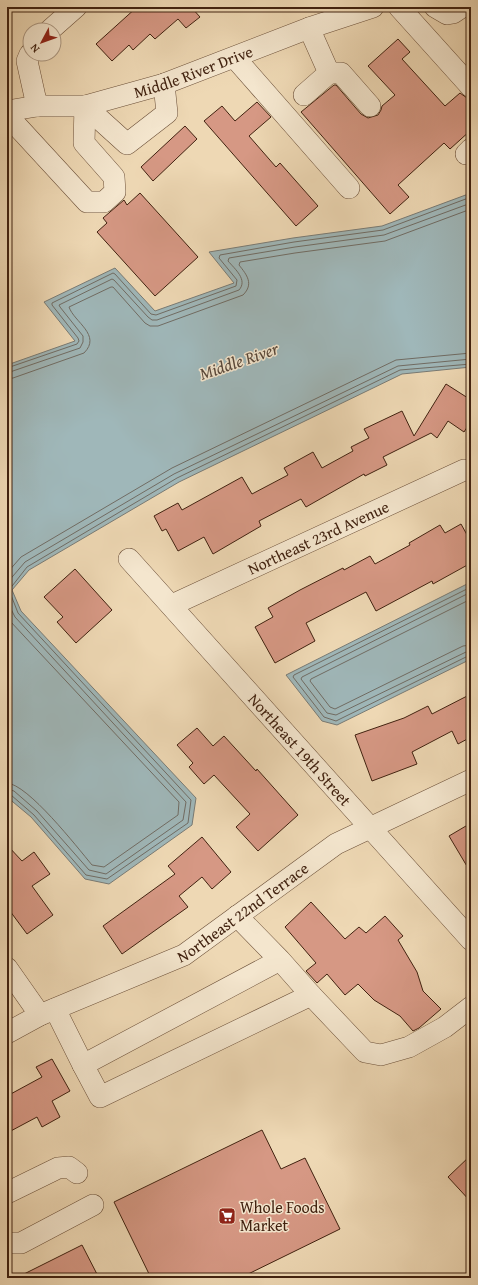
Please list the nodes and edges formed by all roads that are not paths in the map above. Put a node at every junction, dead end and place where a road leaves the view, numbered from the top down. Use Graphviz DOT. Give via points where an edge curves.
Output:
graph roads {
  1 [pos="76,7"];
  2 [pos="373,7"];
  3 [pos="399,7"];
  4 [pos="435,7"];
  5 [pos="462,7"];
  6 [pos="59,22"];
  7 [pos="309,28"];
  8 [pos="235,58"];
  9 [pos="27,62"];
  10 [pos="329,73"];
  11 [pos="164,84"];
  12 [pos="471,87"];
  13 [pos="304,95"];
  14 [pos="37,106"];
  15 [pos="85,106"];
  16 [pos="370,106"];
  17 [pos="7,110"];
  18 [pos="7,115"];
  19 [pos="349,188"];
  20 [pos="464,470"];
  21 [pos="129,559"];
  22 [pos="172,605"];
  23 [pos="471,780"];
  24 [pos="370,828"];
  25 [pos="237,916"];
  26 [pos="463,918"];
  27 [pos="471,940"];
  28 [pos="280,960"];
  29 [pos="7,968"];
  30 [pos="311,995"];
  31 [pos="471,1007"];
  32 [pos="48,1012"];
  33 [pos="7,1033"];
  34 [pos="84,1065"];
  35 [pos="77,1173"];
  36 [pos="7,1193"];
  37 [pos="93,1205"];
  38 [pos="7,1243"];
  1 -- 6 [label="street"];
  2 -- 7 [label="street, Middle River Drive"];
  3 -- 12 [label="street"];
  4 -- 5 [label="street" via="447,14"];
  7 -- 8 [label="street, Middle River Drive"];
  7 -- 10 [label="street"];
  8 -- 11 [label="street, Middle River Drive"];
  8 -- 19 [label="street"];
  9 -- 14 [label="street"];
  10 -- 13 [label="street"];
  10 -- 16 [label="street" via="341,73"];
  11 -- 15 [label="street, Middle River Drive"];
  11 -- 15 [label="street" via="167,113 127,144"];
  14 -- 15 [label="street, Middle River Drive"];
  14 -- 17 [label="street, Middle River Drive"];
  15 -- 18 [label="street" via="84,143 114,177 115,192 104,202 87,202"];
  20 -- 22 [label="street, Northeast 23rd Avenue"];
  21 -- 22 [label="street, Northeast 19th Street"];
  22 -- 24 [label="street, Northeast 19th Street"];
  23 -- 24 [label="street, Northeast 22nd Terrace"];
  24 -- 25 [label="street, Northeast 22nd Terrace" via="336,844"];
  24 -- 26 [label="street, Northeast 19th Street"];
  25 -- 28 [label="street"];
  25 -- 32 [label="street, Northeast 22nd Terrace" via="184,955"];
  26 -- 27 [label="street, Northeast 19th Street"];
  28 -- 30 [label="street"];
  28 -- 34 [label="street"];
  29 -- 32 [label="street"];
  30 -- 31 [label="street" via="365,1052 381,1055 409,1047 445,1027"];
  30 -- 34 [label="street" via="100,1098"];
  32 -- 33 [label="street, Northeast 22nd Terrace"];
  32 -- 34 [label="street"];
  35 -- 36 [label="street" via="69,1167 58,1168"];
  37 -- 38 [label="street" via="21,1243"];
}
